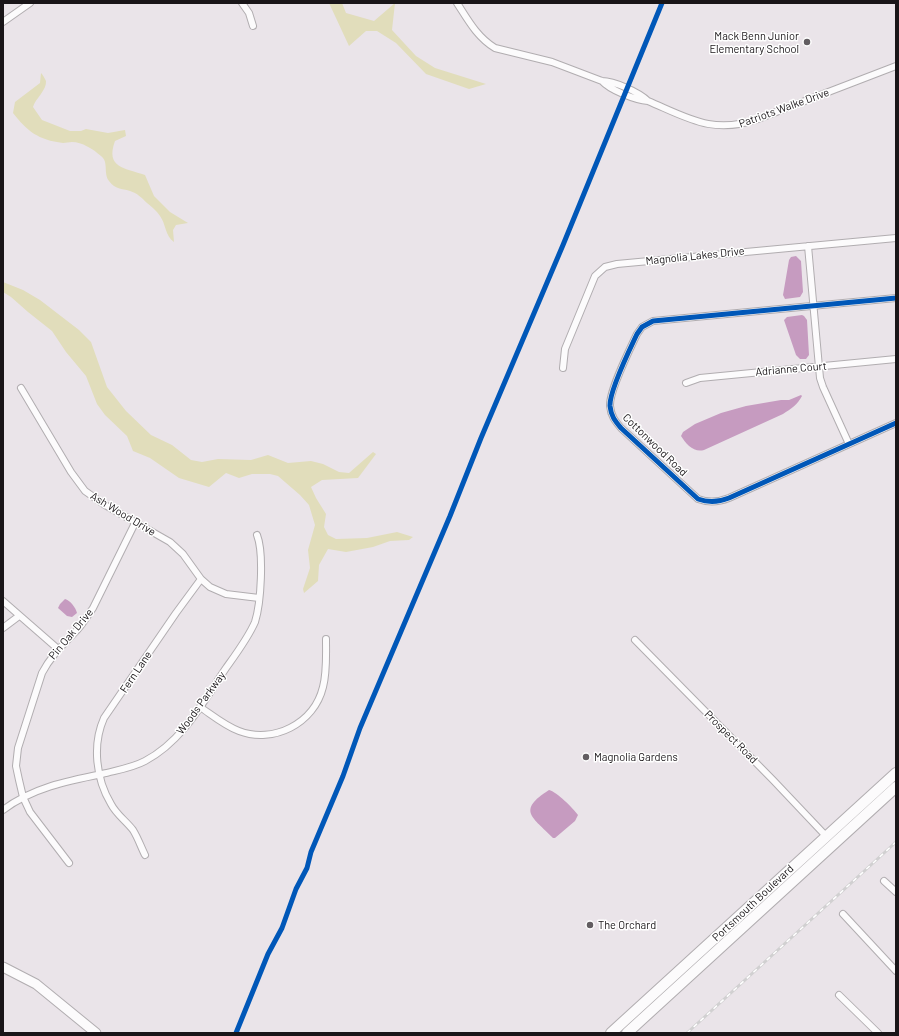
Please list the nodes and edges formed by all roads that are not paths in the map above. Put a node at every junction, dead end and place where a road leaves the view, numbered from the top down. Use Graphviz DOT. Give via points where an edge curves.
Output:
graph roads {
  1 [pos="30,3"];
  2 [pos="242,3"];
  3 [pos="457,3"];
  4 [pos="3,22"];
  5 [pos="253,26"];
  6 [pos="896,66"];
  7 [pos="896,238"];
  8 [pos="808,246"];
  9 [pos="896,298"];
  10 [pos="814,306"];
  11 [pos="896,359"];
  12 [pos="819,366"];
  13 [pos="563,368"];
  14 [pos="686,383"];
  15 [pos="21,388"];
  16 [pos="896,423"];
  17 [pos="849,444"];
  18 [pos="135,523"];
  19 [pos="257,535"];
  20 [pos="201,579"];
  21 [pos="259,598"];
  22 [pos="3,601"];
  23 [pos="19,616"];
  24 [pos="3,628"];
  25 [pos="326,639"];
  26 [pos="635,640"];
  27 [pos="58,649"];
  28 [pos="200,707"];
  29 [pos="896,773"];
  30 [pos="100,774"];
  31 [pos="896,787"];
  32 [pos="23,797"];
  33 [pos="3,810"];
  34 [pos="825,838"];
  35 [pos="831,846"];
  36 [pos="145,855"];
  37 [pos="69,863"];
  38 [pos="884,881"];
  39 [pos="896,892"];
  40 [pos="843,914"];
  41 [pos="729,932"];
  42 [pos="3,967"];
  43 [pos="896,971"];
  44 [pos="839,995"];
  45 [pos="638,1009"];
  46 [pos="645,1016"];
  47 [pos="96,1033"];
  48 [pos="611,1033"];
  49 [pos="626,1033"];
  50 [pos="878,1033"];
  1 -- 4 [label="street"];
  2 -- 5 [label="street" via="249,13"];
  3 -- 6 [label="street, Patriots Walke Drive" via="477,33 495,48 558,64 602,81 609,81 643,96 648,101 704,124 734,126 758,120"];
  7 -- 8 [label="street, Magnolia Lakes Drive"];
  8 -- 10 [label="street"];
  8 -- 13 [label="street, Magnolia Lakes Drive" via="605,267 595,276 586,296 565,349"];
  9 -- 10 [label="street, Cottonwood Road"];
  10 -- 12 [label="street"];
  10 -- 17 [label="street, Cottonwood Road" via="690,317 647,324 638,331 631,346 611,398 611,412 615,421 668,472 698,499 709,502 723,501"];
  11 -- 12 [label="street, Adrianne Court"];
  12 -- 14 [label="street, Adrianne Court" via="700,378"];
  12 -- 17 [label="street" via="823,387"];
  15 -- 18 [label="street, Ash Wood Drive" via="79,485 91,496"];
  16 -- 17 [label="street, Cottonwood Road"];
  18 -- 20 [label="street, Ash Wood Drive" via="177,548"];
  18 -- 27 [label="street, Pin Oak Drive" via="93,608 77,630"];
  19 -- 21 [label="street, Woods Parkway" via="261,554"];
  20 -- 21 [label="street, Ash Wood Drive" via="210,587 226,594"];
  20 -- 30 [label="street, Fern Lane" via="104,718 96,744"];
  21 -- 28 [label="street, Woods Parkway" via="251,630"];
  22 -- 23 [label="street"];
  23 -- 24 [label="street"];
  23 -- 27 [label="street"];
  25 -- 28 [label="street" via="325,674 321,695 311,711 289,729 274,734 247,734 232,728"];
  26 -- 34 [label="street, Prospect Road" via="773,780"];
  27 -- 32 [label="street, Pin Oak Drive" via="42,674 18,748 16,766"];
  28 -- 30 [label="street, Woods Parkway" via="183,730 156,755 134,766"];
  29 -- 34 [label="main road, Portsmouth Boulevard"];
  30 -- 32 [label="street, Woods Parkway" via="47,787"];
  30 -- 36 [label="street, Fern Lane" via="110,803 132,830"];
  31 -- 35 [label="main road, Portsmouth Boulevard"];
  32 -- 33 [label="street, Woods Parkway"];
  32 -- 37 [label="street, Pin Oak Drive" via="30,812"];
  34 -- 35 [label="street, Prospect Road"];
  34 -- 41 [label="main road, Portsmouth Boulevard"];
  35 -- 41 [label="main road, Portsmouth Boulevard"];
  38 -- 39 [label="street"];
  40 -- 43 [label="street"];
  41 -- 45 [label="main road, Portsmouth Boulevard"];
  41 -- 46 [label="main road, Portsmouth Boulevard"];
  42 -- 47 [label="main road" via="36,984"];
  44 -- 50 [label="street"];
  45 -- 46 [label="street"];
  45 -- 48 [label="main road, Portsmouth Boulevard"];
  46 -- 49 [label="main road, Portsmouth Boulevard"];
}
